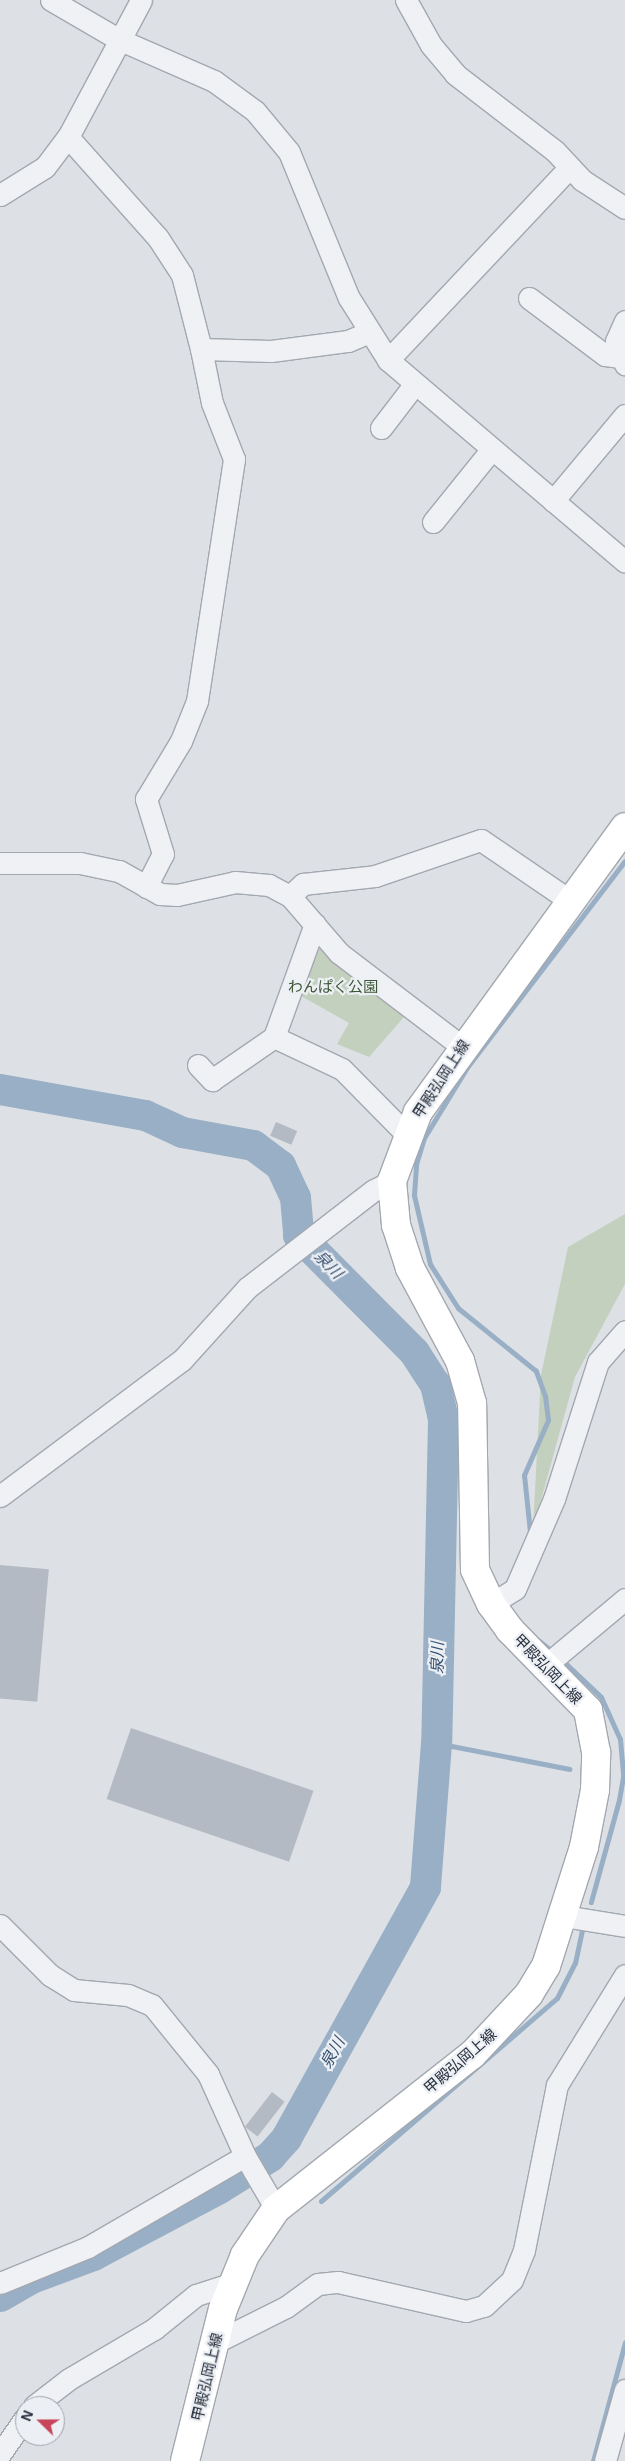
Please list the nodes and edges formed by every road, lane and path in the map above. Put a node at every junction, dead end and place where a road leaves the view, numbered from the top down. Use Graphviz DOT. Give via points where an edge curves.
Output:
graph roads {
  1 [pos="51,0"];
  2 [pos="141,0"];
  3 [pos="406,0"];
  4 [pos="118,39"];
  5 [pos="68,137"];
  6 [pos="570,167"];
  7 [pos="0,195"];
  8 [pos="625,208"];
  9 [pos="529,298"];
  10 [pos="625,321"];
  11 [pos="367,333"];
  12 [pos="202,349"];
  13 [pos="388,360"];
  14 [pos="622,360"];
  15 [pos="414,385"];
  16 [pos="625,415"];
  17 [pos="381,428"];
  18 [pos="491,450"];
  19 [pos="553,501"];
  20 [pos="433,522"];
  21 [pos="625,562"];
  22 [pos="625,827"];
  23 [pos="0,863"];
  24 [pos="146,887"];
  25 [pos="290,896"];
  26 [pos="569,900"];
  27 [pos="314,924"];
  28 [pos="274,1037"];
  29 [pos="461,1046"];
  30 [pos="198,1065"];
  31 [pos="408,1136"];
  32 [pos="392,1181"];
  33 [pos="625,1331"];
  34 [pos="0,1496"];
  35 [pos="625,1599"];
  36 [pos="491,1604"];
  37 [pos="554,1657"];
  38 [pos="564,1916"];
  39 [pos="0,1924"];
  40 [pos="625,1926"];
  41 [pos="625,1975"];
  42 [pos="250,2165"];
  43 [pos="276,2209"];
  44 [pos="0,2283"];
  45 [pos="234,2283"];
  46 [pos="214,2344"];
  47 [pos="625,2390"];
  48 [pos="47,2396"];
  49 [pos="15,2432"];
  50 [pos="0,2454"];
  51 [pos="185,2461"];
  52 [pos="606,2461"];
  1 -- 4 [label="street"];
  2 -- 4 [label="street"];
  3 -- 6 [label="street" via="430,45 455,74"];
  4 -- 5 [label="street"];
  4 -- 11 [label="street" via="214,81 272,128 301,176"];
  5 -- 7 [label="street" via="45,167"];
  5 -- 12 [label="street" via="158,238 182,275"];
  6 -- 8 [label="street"];
  6 -- 13 [label="street"];
  9 -- 14 [label="street" via="605,355"];
  10 -- 14 [label="street" via="616,341"];
  11 -- 12 [label="street" via="348,341 271,351"];
  11 -- 13 [label="street"];
  12 -- 24 [label="street" via="212,403 234,459 197,701 181,741 146,800 163,854"];
  13 -- 15 [label="street"];
  15 -- 17 [label="street"];
  15 -- 18 [label="street"];
  16 -- 19 [label="street"];
  18 -- 19 [label="street"];
  18 -- 20 [label="street"];
  19 -- 21 [label="street"];
  22 -- 26 [label="main road, 甲殿弘岡上線"];
  23 -- 24 [label="street" via="80,863 119,870"];
  24 -- 25 [label="street" via="177,895 235,882 269,885"];
  25 -- 26 [label="street" via="302,884 375,876 481,840"];
  25 -- 27 [label="street"];
  26 -- 29 [label="main road, 甲殿弘岡上線"];
  27 -- 28 [label="street"];
  27 -- 29 [label="street" via="339,953"];
  28 -- 30 [label="street" via="212,1080"];
  28 -- 31 [label="street" via="342,1069"];
  29 -- 31 [label="main road, 甲殿弘岡上線"];
  31 -- 32 [label="main road, 甲殿弘岡上線"];
  32 -- 34 [label="street" via="374,1190 317,1239 247,1288 182,1360"];
  32 -- 36 [label="main road, 甲殿弘岡上線" via="396,1225 410,1268 460,1361 472,1402 475,1569"];
  33 -- 36 [label="street" via="598,1362 554,1499 515,1590"];
  35 -- 37 [label="street"];
  36 -- 37 [label="main road, 甲殿弘岡上線"];
  37 -- 38 [label="main road, 甲殿弘岡上線" via="588,1710 596,1752 595,1790"];
  38 -- 40 [label="street"];
  38 -- 43 [label="main road, 甲殿弘岡上線" via="546,1966 506,2020 472,2055"];
  39 -- 42 [label="street" via="50,1975 74,1990 128,1995 152,2006 208,2074"];
  41 -- 46 [label="street" via="557,2085 524,2250 512,2280 484,2306 466,2311 338,2282 318,2284 286,2307"];
  42 -- 43 [label="street"];
  42 -- 44 [label="street" via="88,2247"];
  43 -- 45 [label="main road, 甲殿弘岡上線" via="245,2255"];
  45 -- 46 [label="main road, 甲殿弘岡上線"];
  45 -- 48 [label="street" via="196,2295 154,2329 69,2379"];
  46 -- 51 [label="main road, 甲殿弘岡上線"];
  47 -- 52 [label="street"];
  49 -- 50 [label="street"];
}
